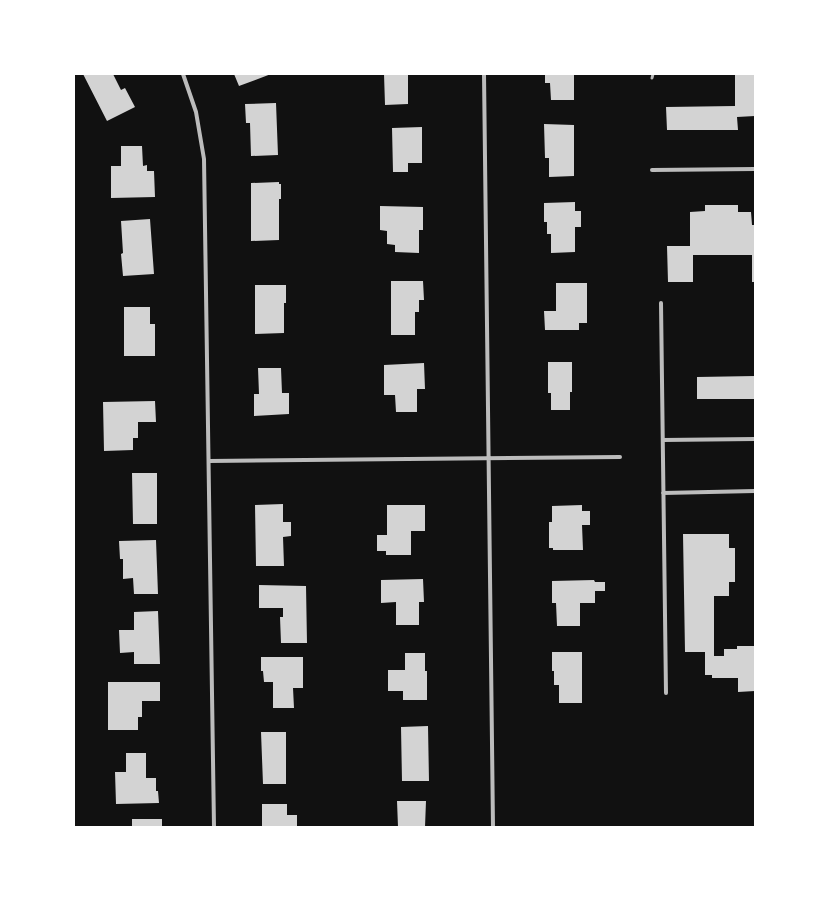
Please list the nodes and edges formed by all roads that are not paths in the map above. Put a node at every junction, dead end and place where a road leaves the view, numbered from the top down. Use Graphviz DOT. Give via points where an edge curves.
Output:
graph roads {
  1 [pos="184,74"];
  2 [pos="484,74"];
  3 [pos="653,74"];
  4 [pos="652,78"];
  5 [pos="755,169"];
  6 [pos="652,170"];
  7 [pos="661,303"];
  8 [pos="755,439"];
  9 [pos="663,440"];
  10 [pos="620,457"];
  11 [pos="488,459"];
  12 [pos="209,461"];
  13 [pos="755,491"];
  14 [pos="663,493"];
  15 [pos="666,693"];
  16 [pos="214,827"];
  17 [pos="493,827"];
  1 -- 12 [label="street" via="196,112 204,159"];
  2 -- 11 [label="street"];
  3 -- 4 [label="lane"];
  5 -- 6 [label="street"];
  7 -- 9 [label="street"];
  8 -- 9 [label="street"];
  9 -- 14 [label="street"];
  10 -- 11 [label="street"];
  11 -- 12 [label="street"];
  11 -- 17 [label="street"];
  12 -- 16 [label="street"];
  13 -- 14 [label="street"];
  14 -- 15 [label="street"];
}
